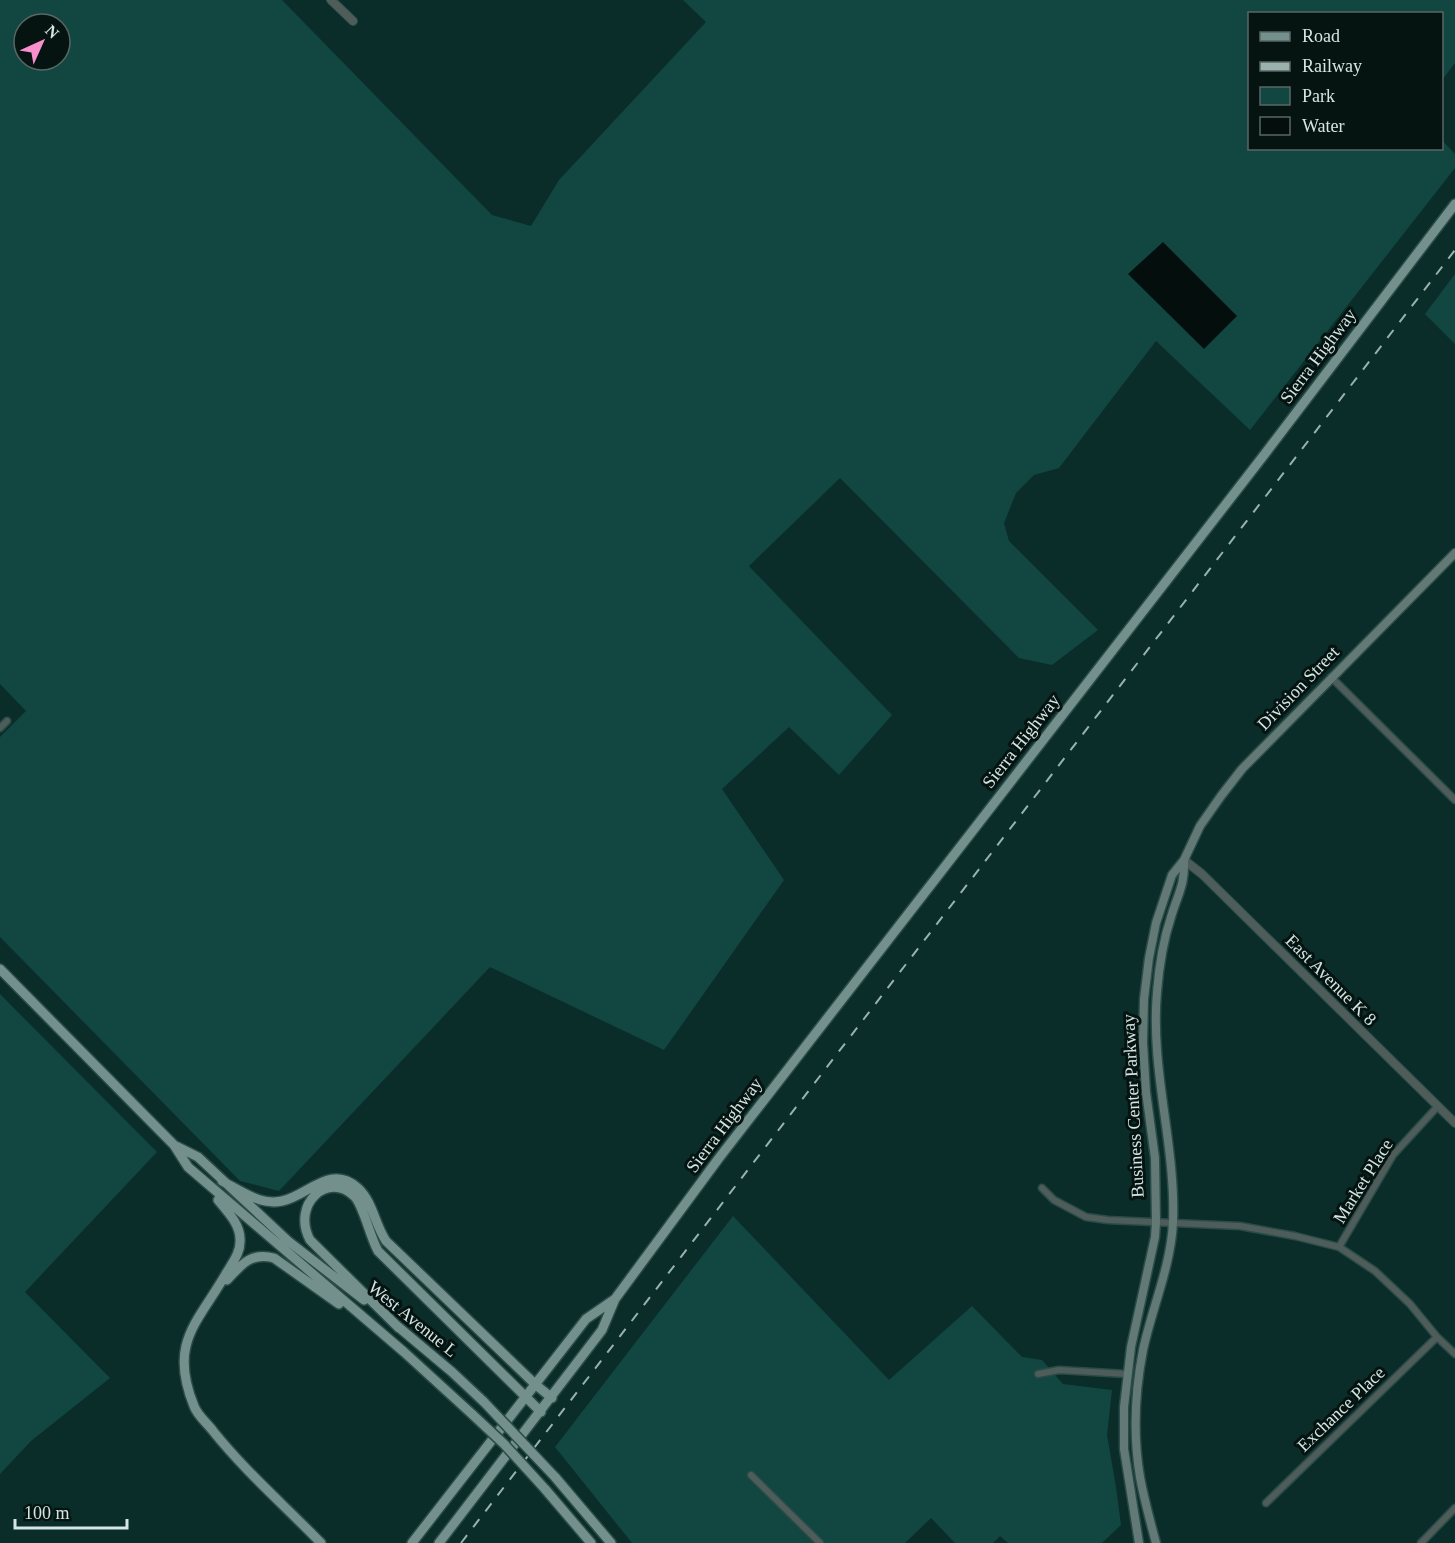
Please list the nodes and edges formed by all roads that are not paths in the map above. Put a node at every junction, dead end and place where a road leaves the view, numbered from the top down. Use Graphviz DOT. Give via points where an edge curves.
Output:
graph roads {
  1 [pos="332,0"];
  2 [pos="353,21"];
  3 [pos="1455,204"];
  4 [pos="1455,553"];
  5 [pos="1331,677"];
  6 [pos="7,721"];
  7 [pos="0,728"];
  8 [pos="1455,800"];
  9 [pos="1184,860"];
  10 [pos="0,969"];
  11 [pos="1438,1106"];
  12 [pos="1455,1123"];
  13 [pos="174,1145"];
  14 [pos="222,1180"];
  15 [pos="204,1181"];
  16 [pos="1041,1188"];
  17 [pos="1156,1222"];
  18 [pos="1173,1223"];
  19 [pos="1339,1247"];
  20 [pos="217,1290"];
  21 [pos="615,1299"];
  22 [pos="399,1328"];
  23 [pos="1437,1337"];
  24 [pos="404,1352"];
  25 [pos="1455,1354"];
  26 [pos="1038,1374"];
  27 [pos="1127,1374"];
  28 [pos="536,1385"];
  29 [pos="525,1397"];
  30 [pos="552,1398"];
  31 [pos="541,1412"];
  32 [pos="751,1475"];
  33 [pos="1266,1503"];
  34 [pos="1455,1508"];
  35 [pos="321,1543"];
  36 [pos="412,1543"];
  37 [pos="439,1543"];
  38 [pos="591,1543"];
  39 [pos="610,1543"];
  40 [pos="820,1543"];
  41 [pos="1139,1543"];
  42 [pos="1156,1543"];
  43 [pos="1420,1543"];
  1 -- 2 [label="street"];
  3 -- 21 [label="main road, Sierra Highway" via="719,1158"];
  4 -- 5 [label="main road, Division Street"];
  5 -- 8 [label="street"];
  5 -- 9 [label="main road, Division Street" via="1242,768 1200,826"];
  6 -- 7 [label="street"];
  9 -- 11 [label="street, East Avenue K 8"];
  9 -- 17 [label="main road, Business Center Parkway" via="1172,875 1156,923 1144,999 1143,1043 1155,1158"];
  9 -- 18 [label="main road, Business Center Parkway" via="1185,880 1170,917 1156,1010 1157,1062 1171,1155"];
  10 -- 13 [label="main road, West Avenue L"];
  11 -- 12 [label="street, East Avenue K 8"];
  11 -- 19 [label="street, Market Place" via="1393,1155"];
  13 -- 14 [label="main road, West Avenue L" via="198,1157"];
  13 -- 15 [label="main road, West Avenue L" via="188,1167"];
  14 -- 22 [label="main road, West Avenue L" via="288,1241"];
  14 -- 28 [label="main road" via="246,1194 276,1202 322,1181 353,1184 365,1196 386,1241"];
  15 -- 20 [label="main road" via="238,1227 240,1238 239,1250"];
  15 -- 24 [label="main road, West Avenue L"];
  16 -- 17 [label="street" via="1054,1200 1086,1217"];
  17 -- 18 [label="street"];
  17 -- 27 [label="main road, Business Center Parkway"];
  18 -- 19 [label="street" via="1240,1226"];
  18 -- 42 [label="main road, Business Center Parkway" via="1170,1251 1143,1350 1138,1398 1140,1476"];
  19 -- 23 [label="street" via="1375,1271"];
  20 -- 24 [label="main road" via="253,1257 274,1258"];
  20 -- 35 [label="main road" via="199,1314 183,1357 194,1408"];
  21 -- 28 [label="main road, Sierra Highway" via="586,1319"];
  21 -- 30 [label="main road, Sierra Highway" via="602,1330"];
  22 -- 29 [label="main road" via="310,1240 303,1226 305,1209 323,1190 338,1188 357,1198 378,1251"];
  22 -- 39 [label="main road, West Avenue L, bridge" via="484,1402"];
  23 -- 25 [label="street"];
  23 -- 33 [label="street, Exchance Place"];
  24 -- 38 [label="main road, West Avenue L, bridge" via="504,1444"];
  26 -- 27 [label="street" via="1059,1370"];
  27 -- 41 [label="main road, Business Center Parkway" via="1124,1449"];
  28 -- 29 [label="main road, Sierra Highway"];
  28 -- 30 [label="main road"];
  29 -- 31 [label="main road"];
  29 -- 36 [label="main road"];
  30 -- 31 [label="main road, Sierra Highway"];
  31 -- 37 [label="main road"];
  32 -- 40 [label="street"];
  34 -- 43 [label="street"];
}
